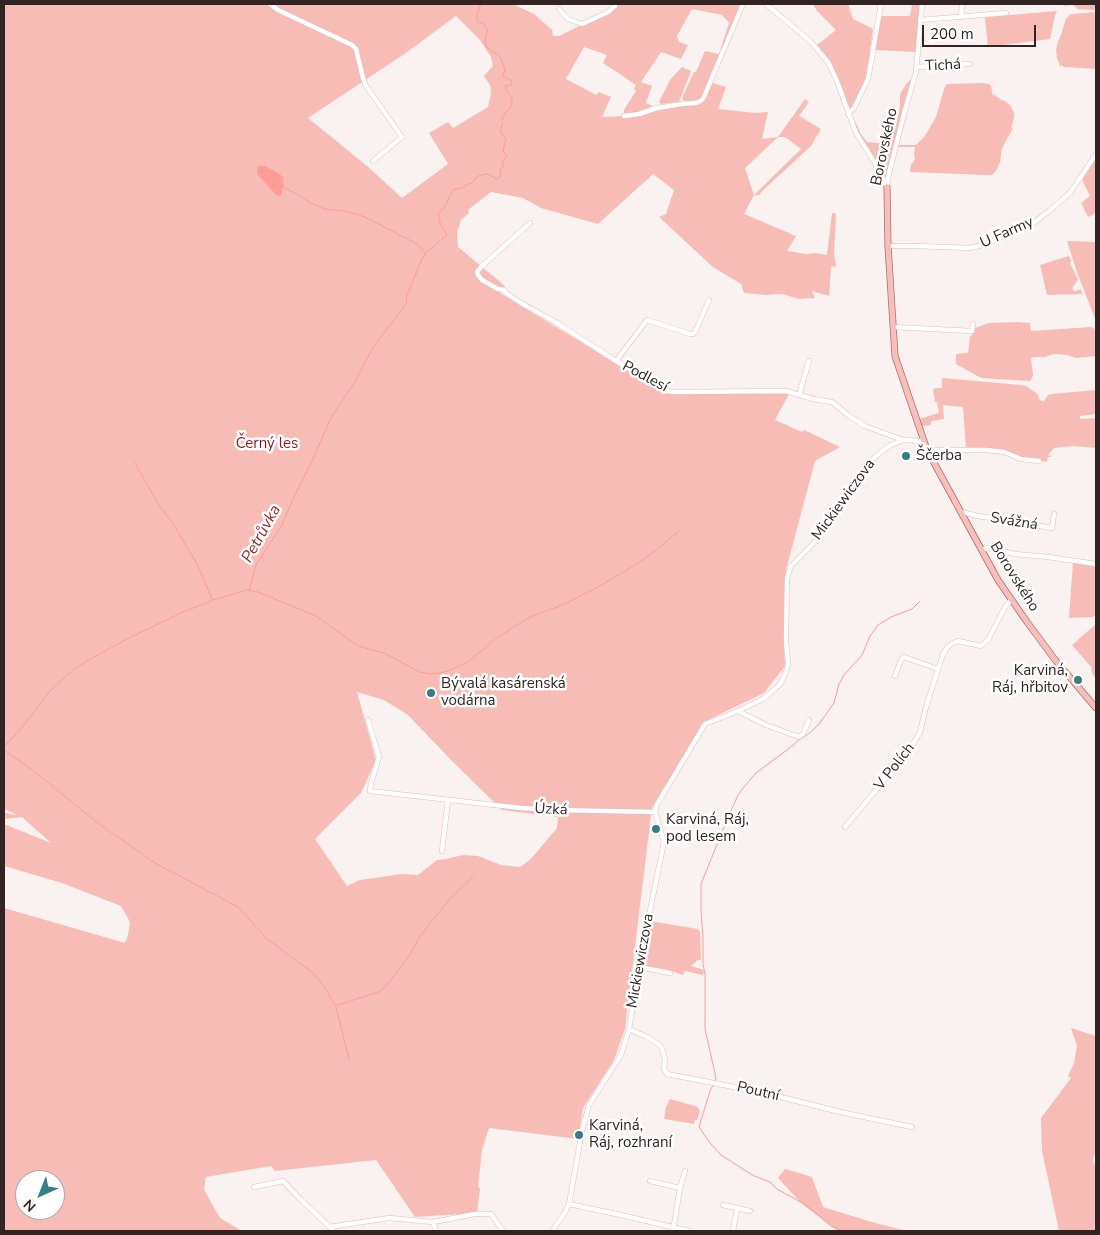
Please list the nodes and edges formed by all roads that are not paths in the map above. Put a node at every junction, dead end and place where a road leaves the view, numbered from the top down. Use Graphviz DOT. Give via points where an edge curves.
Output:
graph roads {
  1 [pos="270,4"];
  2 [pos="615,4"];
  3 [pos="744,4"];
  4 [pos="766,4"];
  5 [pos="881,4"];
  6 [pos="922,4"];
  7 [pos="962,4"];
  8 [pos="559,9"];
  9 [pos="1006,13"];
  10 [pos="961,17"];
  11 [pos="920,20"];
  12 [pos="970,64"];
  13 [pos="917,67"];
  14 [pos="848,114"];
  15 [pos="624,116"];
  16 [pos="1096,154"];
  17 [pos="373,161"];
  18 [pos="886,177"];
  19 [pos="887,187"];
  20 [pos="530,223"];
  21 [pos="888,246"];
  22 [pos="708,300"];
  23 [pos="972,324"];
  24 [pos="893,327"];
  25 [pos="809,361"];
  26 [pos="616,362"];
  27 [pos="799,395"];
  28 [pos="903,440"];
  29 [pos="924,441"];
  30 [pos="927,450"];
  31 [pos="1038,461"];
  32 [pos="961,512"];
  33 [pos="1054,514"];
  34 [pos="982,550"];
  35 [pos="1096,564"];
  36 [pos="1011,600"];
  37 [pos="938,669"];
  38 [pos="895,676"];
  39 [pos="1096,708"];
  40 [pos="738,711"];
  41 [pos="368,720"];
  42 [pos="809,720"];
  43 [pos="448,800"];
  44 [pos="655,812"];
  45 [pos="845,827"];
  46 [pos="442,851"];
  47 [pos="639,967"];
  48 [pos="670,973"];
  49 [pos="629,1029"];
  50 [pos="912,1127"];
  51 [pos="685,1171"];
  52 [pos="650,1181"];
  53 [pos="254,1187"];
  54 [pos="680,1188"];
  55 [pos="569,1204"];
  56 [pos="723,1204"];
  57 [pos="737,1208"];
  58 [pos="750,1211"];
  59 [pos="433,1222"];
  60 [pos="330,1227"];
  61 [pos="673,1230"];
  62 [pos="334,1231"];
  63 [pos="436,1231"];
  64 [pos="503,1231"];
  65 [pos="552,1231"];
  66 [pos="689,1231"];
  67 [pos="733,1231"];
  1 -- 17 [label="street" via="356,49 366,86 402,138"];
  2 -- 8 [label="street" via="608,12 582,24 568,19"];
  3 -- 15 [label="street" via="703,99"];
  4 -- 14 [label="street" via="823,55 837,81"];
  5 -- 14 [label="street" via="868,79"];
  6 -- 11 [label="street, Borovského"];
  7 -- 10 [label="street"];
  9 -- 10 [label="street"];
  10 -- 11 [label="street"];
  11 -- 13 [label="street, Borovského"];
  12 -- 13 [label="street, Tichá"];
  13 -- 18 [label="street, Borovského"];
  14 -- 18 [label="street" via="878,171"];
  16 -- 21 [label="street, U Farmy" via="1070,193 1049,211 1032,224 983,246"];
  18 -- 19 [label="street, Borovského"];
  19 -- 21 [label="main road, Borovského"];
  20 -- 26 [label="street, Podlesí" via="482,266 478,275"];
  21 -- 24 [label="main road, Borovského"];
  22 -- 26 [label="street" via="696,332 690,334 647,320"];
  23 -- 24 [label="street" via="972,331"];
  24 -- 29 [label="main road, Borovského" via="896,356"];
  25 -- 27 [label="street"];
  26 -- 27 [label="street, Podlesí" via="663,390 673,392 786,392"];
  27 -- 28 [label="street, Podlesí" via="832,402 865,426"];
  28 -- 29 [label="street"];
  28 -- 40 [label="street, Mickiewiczova" via="872,460 840,501 819,538 791,566 786,578 787,669 775,689"];
  29 -- 30 [label="main road, Borovského"];
  30 -- 31 [label="street" via="986,450"];
  30 -- 32 [label="main road, Borovského"];
  32 -- 33 [label="street, Svážná" via="1052,528"];
  32 -- 34 [label="main road, Borovského"];
  34 -- 35 [label="street" via="988,548"];
  34 -- 36 [label="main road, Borovského"];
  36 -- 37 [label="street, V Polích" via="988,640 981,646 958,641 951,644"];
  36 -- 39 [label="main road, Borovského"];
  37 -- 38 [label="street" via="904,657"];
  37 -- 45 [label="street, V Polích" via="915,741"];
  40 -- 42 [label="street" via="799,737"];
  40 -- 44 [label="street, Mickiewiczova" via="705,724"];
  41 -- 43 [label="street, Úzká" via="379,757 370,791"];
  43 -- 44 [label="street, Úzká" via="555,810"];
  43 -- 46 [label="street"];
  44 -- 47 [label="street, Mickiewiczova" via="664,842"];
  47 -- 48 [label="street"];
  47 -- 49 [label="street, Mickiewiczova"];
  49 -- 50 [label="street, Poutní" via="661,1046 664,1069 668,1074"];
  49 -- 55 [label="street, Mickiewiczova" via="621,1055 589,1105"];
  51 -- 54 [label="street"];
  52 -- 54 [label="street"];
  53 -- 60 [label="street" via="283,1180"];
  54 -- 61 [label="street"];
  55 -- 61 [label="street"];
  55 -- 65 [label="street, Mickiewiczova"];
  56 -- 57 [label="street"];
  57 -- 58 [label="street"];
  57 -- 67 [label="street"];
  59 -- 60 [label="street" via="389,1218"];
  59 -- 63 [label="street"];
  59 -- 64 [label="street" via="491,1214"];
  60 -- 62 [label="street"];
  61 -- 66 [label="street"];
}
